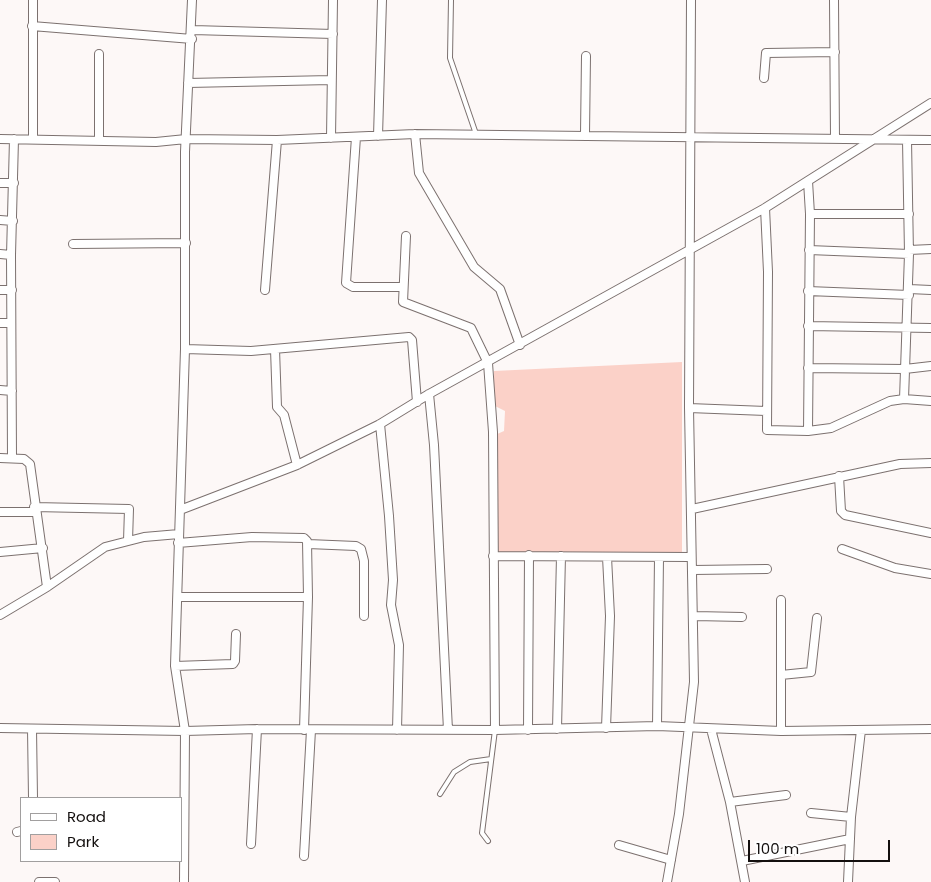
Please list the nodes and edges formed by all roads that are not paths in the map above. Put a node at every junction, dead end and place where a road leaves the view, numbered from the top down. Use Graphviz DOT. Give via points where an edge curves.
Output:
graph roads {
  1 [pos="33,0"];
  2 [pos="192,0"];
  3 [pos="333,0"];
  4 [pos="382,0"];
  5 [pos="452,0"];
  6 [pos="691,0"];
  7 [pos="834,0"];
  8 [pos="32,26"];
  9 [pos="192,34"];
  10 [pos="333,34"];
  11 [pos="835,52"];
  12 [pos="99,54"];
  13 [pos="586,56"];
  14 [pos="764,78"];
  15 [pos="331,80"];
  16 [pos="188,83"];
  17 [pos="931,103"];
  18 [pos="415,134"];
  19 [pos="476,134"];
  20 [pos="586,134"];
  21 [pos="356,136"];
  22 [pos="378,136"];
  23 [pos="691,137"];
  24 [pos="33,138"];
  25 [pos="331,138"];
  26 [pos="835,138"];
  27 [pos="874,138"];
  28 [pos="0,139"];
  29 [pos="14,139"];
  30 [pos="186,139"];
  31 [pos="99,140"];
  32 [pos="277,140"];
  33 [pos="907,140"];
  34 [pos="931,140"];
  35 [pos="808,180"];
  36 [pos="0,182"];
  37 [pos="14,182"];
  38 [pos="765,208"];
  39 [pos="810,214"];
  40 [pos="909,214"];
  41 [pos="0,220"];
  42 [pos="13,221"];
  43 [pos="406,236"];
  44 [pos="186,243"];
  45 [pos="73,244"];
  46 [pos="691,248"];
  47 [pos="931,249"];
  48 [pos="809,250"];
  49 [pos="909,252"];
  50 [pos="0,254"];
  51 [pos="11,255"];
  52 [pos="403,287"];
  53 [pos="0,290"];
  54 [pos="12,290"];
  55 [pos="266,290"];
  56 [pos="931,290"];
  57 [pos="808,291"];
  58 [pos="909,292"];
  59 [pos="0,323"];
  60 [pos="11,323"];
  61 [pos="808,326"];
  62 [pos="908,328"];
  63 [pos="931,328"];
  64 [pos="520,345"];
  65 [pos="185,349"];
  66 [pos="275,349"];
  67 [pos="488,363"];
  68 [pos="931,366"];
  69 [pos="808,368"];
  70 [pos="905,369"];
  71 [pos="0,390"];
  72 [pos="12,391"];
  73 [pos="429,394"];
  74 [pos="904,399"];
  75 [pos="931,401"];
  76 [pos="417,402"];
  77 [pos="688,408"];
  78 [pos="766,412"];
  79 [pos="380,424"];
  80 [pos="808,431"];
  81 [pos="0,458"];
  82 [pos="12,458"];
  83 [pos="297,464"];
  84 [pos="931,464"];
  85 [pos="839,476"];
  86 [pos="692,509"];
  87 [pos="35,510"];
  88 [pos="180,510"];
  89 [pos="0,512"];
  90 [pos="931,533"];
  91 [pos="179,534"];
  92 [pos="128,541"];
  93 [pos="178,543"];
  94 [pos="308,544"];
  95 [pos="43,548"];
  96 [pos="842,549"];
  97 [pos="0,552"];
  98 [pos="529,555"];
  99 [pos="493,556"];
  100 [pos="561,556"];
  101 [pos="607,557"];
  102 [pos="691,557"];
  103 [pos="659,558"];
  104 [pos="767,569"];
  105 [pos="693,570"];
  106 [pos="931,574"];
  107 [pos="47,587"];
  108 [pos="178,597"];
  109 [pos="308,597"];
  110 [pos="781,600"];
  111 [pos="0,615"];
  112 [pos="364,616"];
  113 [pos="695,616"];
  114 [pos="742,617"];
  115 [pos="817,618"];
  116 [pos="236,634"];
  117 [pos="175,666"];
  118 [pos="781,675"];
  119 [pos="657,726"];
  120 [pos="0,728"];
  121 [pos="606,728"];
  122 [pos="711,728"];
  123 [pos="32,729"];
  124 [pos="257,729"];
  125 [pos="557,729"];
  126 [pos="690,729"];
  127 [pos="931,729"];
  128 [pos="307,730"];
  129 [pos="397,730"];
  130 [pos="448,730"];
  131 [pos="495,730"];
  132 [pos="528,730"];
  133 [pos="861,730"];
  134 [pos="185,731"];
  135 [pos="782,731"];
  136 [pos="491,759"];
  137 [pos="440,794"];
  138 [pos="786,795"];
  139 [pos="33,797"];
  140 [pos="730,802"];
  141 [pos="811,813"];
  142 [pos="851,817"];
  143 [pos="850,839"];
  144 [pos="488,842"];
  145 [pos="252,844"];
  146 [pos="619,845"];
  147 [pos="304,856"];
  148 [pos="671,860"];
  149 [pos="742,861"];
  150 [pos="39,882"];
  151 [pos="55,882"];
  152 [pos="184,882"];
  153 [pos="668,882"];
  154 [pos="745,882"];
  155 [pos="848,882"];
  1 -- 8 [label="street"];
  2 -- 9 [label="street"];
  3 -- 10 [label="street"];
  4 -- 22 [label="street"];
  5 -- 19 [label="lane" via="450,58"];
  6 -- 23 [label="street"];
  7 -- 11 [label="street"];
  8 -- 9 [label="street"];
  8 -- 24 [label="street"];
  9 -- 10 [label="street"];
  9 -- 16 [label="street"];
  10 -- 15 [label="street"];
  11 -- 14 [label="street" via="766,53"];
  11 -- 26 [label="street"];
  12 -- 31 [label="street"];
  13 -- 20 [label="street"];
  15 -- 16 [label="street"];
  15 -- 25 [label="street"];
  16 -- 30 [label="street"];
  17 -- 27 [label="street"];
  18 -- 19 [label="street"];
  18 -- 22 [label="street"];
  18 -- 64 [label="street" via="419,173 474,267 500,289"];
  19 -- 20 [label="street"];
  20 -- 23 [label="street"];
  21 -- 22 [label="street"];
  21 -- 25 [label="street"];
  21 -- 52 [label="street" via="346,283 353,287"];
  23 -- 26 [label="street"];
  23 -- 46 [label="street"];
  24 -- 29 [label="street"];
  24 -- 31 [label="street"];
  25 -- 32 [label="street"];
  26 -- 27 [label="street"];
  27 -- 33 [label="street"];
  27 -- 35 [label="street"];
  28 -- 29 [label="street"];
  29 -- 37 [label="street"];
  30 -- 31 [label="street" via="156,142"];
  30 -- 32 [label="street"];
  30 -- 44 [label="street"];
  32 -- 55 [label="street"];
  33 -- 34 [label="street"];
  33 -- 40 [label="street"];
  35 -- 38 [label="street"];
  35 -- 39 [label="street"];
  36 -- 37 [label="street"];
  37 -- 42 [label="street"];
  38 -- 46 [label="street"];
  38 -- 78 [label="street" via="768,272"];
  39 -- 40 [label="street"];
  39 -- 48 [label="street"];
  40 -- 49 [label="street"];
  41 -- 42 [label="street"];
  42 -- 51 [label="street"];
  43 -- 52 [label="street"];
  44 -- 45 [label="street"];
  44 -- 65 [label="street"];
  46 -- 64 [label="street"];
  46 -- 77 [label="street"];
  47 -- 49 [label="street"];
  48 -- 49 [label="street"];
  48 -- 57 [label="street"];
  49 -- 58 [label="street"];
  50 -- 51 [label="street"];
  51 -- 54 [label="street"];
  52 -- 67 [label="street" via="403,302 406,304 473,330"];
  53 -- 54 [label="street"];
  54 -- 60 [label="street"];
  56 -- 58 [label="street"];
  57 -- 58 [label="street"];
  57 -- 61 [label="street"];
  58 -- 62 [label="street"];
  59 -- 60 [label="street"];
  60 -- 72 [label="street"];
  61 -- 62 [label="street"];
  61 -- 69 [label="street"];
  62 -- 63 [label="street"];
  62 -- 70 [label="street"];
  64 -- 67 [label="street"];
  65 -- 66 [label="street"];
  65 -- 88 [label="street"];
  66 -- 76 [label="street" via="409,337 412,340"];
  66 -- 83 [label="street" via="277,407 284,415"];
  67 -- 73 [label="street"];
  67 -- 99 [label="street" via="493,432"];
  68 -- 70 [label="street"];
  69 -- 70 [label="street"];
  69 -- 80 [label="street"];
  70 -- 74 [label="street"];
  71 -- 72 [label="street"];
  72 -- 82 [label="street"];
  73 -- 76 [label="street"];
  73 -- 130 [label="street"];
  74 -- 75 [label="street"];
  74 -- 80 [label="street" via="883,403 831,428"];
  76 -- 79 [label="street"];
  77 -- 78 [label="street"];
  77 -- 86 [label="street"];
  78 -- 80 [label="street" via="767,430"];
  79 -- 83 [label="street"];
  79 -- 129 [label="street" via="389,516 392,605 399,645"];
  81 -- 82 [label="street"];
  82 -- 87 [label="street" via="28,460 30,464"];
  83 -- 88 [label="street"];
  84 -- 85 [label="street" via="900,464"];
  85 -- 86 [label="street"];
  85 -- 90 [label="street" via="844,515"];
  86 -- 102 [label="street"];
  87 -- 89 [label="street"];
  87 -- 92 [label="street" via="129,509"];
  87 -- 95 [label="street"];
  88 -- 91 [label="street"];
  91 -- 92 [label="street"];
  91 -- 93 [label="street"];
  92 -- 107 [label="street" via="106,546"];
  93 -- 94 [label="street" via="275,537 304,538"];
  93 -- 108 [label="street"];
  94 -- 109 [label="street"];
  94 -- 112 [label="street" via="356,546 361,549"];
  95 -- 97 [label="street"];
  95 -- 107 [label="street"];
  96 -- 106 [label="street" via="895,568"];
  98 -- 99 [label="street"];
  98 -- 100 [label="street"];
  98 -- 132 [label="street"];
  99 -- 131 [label="street"];
  100 -- 101 [label="street"];
  100 -- 125 [label="street"];
  101 -- 103 [label="street"];
  101 -- 121 [label="street" via="610,616"];
  102 -- 103 [label="street"];
  102 -- 105 [label="street"];
  103 -- 119 [label="street"];
  104 -- 105 [label="street"];
  105 -- 113 [label="street"];
  107 -- 111 [label="street"];
  108 -- 109 [label="street"];
  108 -- 117 [label="street"];
  109 -- 128 [label="street"];
  110 -- 118 [label="street"];
  113 -- 114 [label="street"];
  113 -- 126 [label="street"];
  115 -- 118 [label="street" via="812,672"];
  116 -- 117 [label="street" via="236,661 233,664"];
  117 -- 134 [label="street"];
  118 -- 135 [label="street"];
  119 -- 121 [label="street"];
  119 -- 126 [label="street"];
  120 -- 123 [label="street"];
  121 -- 125 [label="street"];
  122 -- 126 [label="street"];
  122 -- 135 [label="street"];
  122 -- 140 [label="street"];
  123 -- 134 [label="street"];
  123 -- 139 [label="street"];
  124 -- 128 [label="street"];
  124 -- 134 [label="street"];
  124 -- 145 [label="street"];
  125 -- 132 [label="street"];
  126 -- 148 [label="street"];
  127 -- 133 [label="street"];
  128 -- 129 [label="street"];
  128 -- 147 [label="street"];
  129 -- 130 [label="street"];
  130 -- 131 [label="street"];
  131 -- 132 [label="street"];
  131 -- 136 [label="lane"];
  133 -- 135 [label="street"];
  133 -- 142 [label="street"];
  134 -- 152 [label="street"];
  136 -- 137 [label="lane" via="470,762 454,772"];
  136 -- 144 [label="lane" via="482,833"];
  138 -- 140 [label="street"];
  140 -- 149 [label="street"];
  141 -- 142 [label="street"];
  142 -- 143 [label="street"];
  143 -- 149 [label="street"];
  143 -- 155 [label="street"];
  146 -- 148 [label="street"];
  148 -- 153 [label="street"];
  149 -- 154 [label="street"];
  150 -- 151 [label="street"];
}
